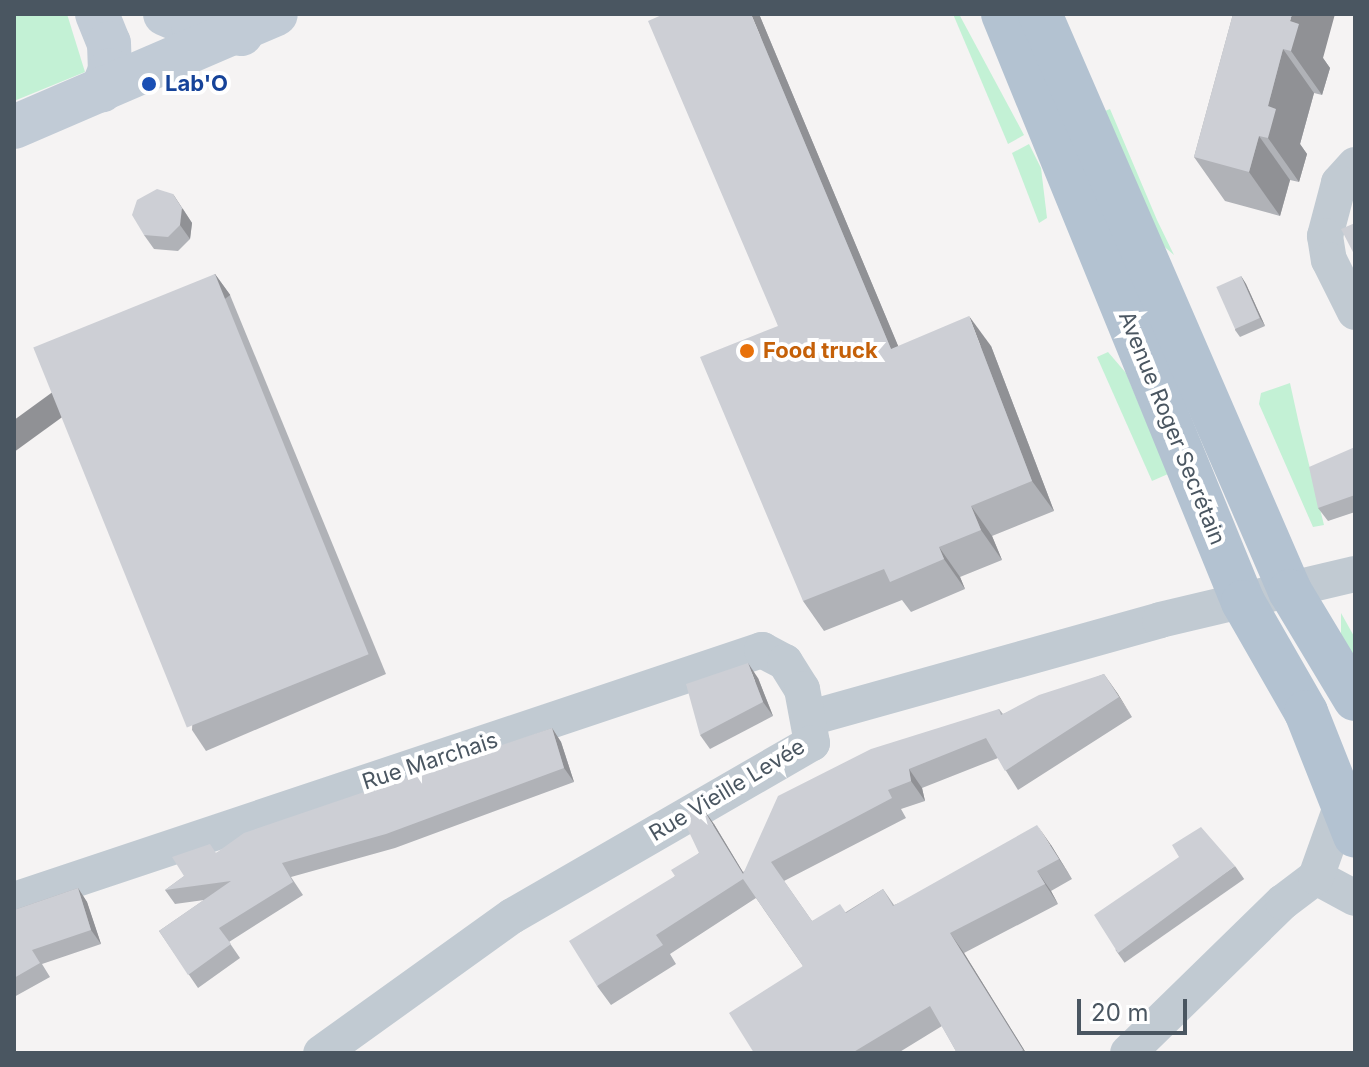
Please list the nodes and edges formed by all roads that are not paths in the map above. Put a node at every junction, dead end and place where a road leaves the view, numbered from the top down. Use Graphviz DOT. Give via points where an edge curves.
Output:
graph roads {
  1 [pos="97,14"];
  2 [pos="165,14"];
  3 [pos="989,14"];
  4 [pos="1003,14"];
  5 [pos="1040,14"];
  6 [pos="258,24"];
  7 [pos="1029,75"];
  8 [pos="102,90"];
  9 [pos="14,127"];
  10 [pos="1355,165"];
  11 [pos="1355,312"];
  12 [pos="1355,574"];
  13 [pos="1290,591"];
  14 [pos="1243,602"];
  15 [pos="1355,699"];
  16 [pos="810,718"];
  17 [pos="1349,818"];
  18 [pos="1316,877"];
  19 [pos="1355,898"];
  20 [pos="14,900"];
  21 [pos="321,1053"];
  22 [pos="1128,1053"];
  1 -- 8 [label="street" via="109,43 110,70"];
  2 -- 6 [label="street" via="193,26"];
  3 -- 7 [label="main road"];
  4 -- 7 [label="main road, Avenue Roger Secrétain"];
  5 -- 13 [label="main road, Avenue Roger Secrétain"];
  6 -- 8 [label="street"];
  7 -- 14 [label="main road, Avenue Roger Secrétain"];
  8 -- 9 [label="street"];
  10 -- 11 [label="street" via="1339,183 1325,236 1329,260"];
  12 -- 13 [label="street"];
  13 -- 14 [label="street"];
  13 -- 15 [label="main road, Avenue Roger Secrétain"];
  14 -- 16 [label="street, Rue Vieille Levée" via="1160,620"];
  14 -- 17 [label="main road, Avenue Roger Secrétain" via="1306,712"];
  16 -- 20 [label="street, Rue Marchais" via="802,689 785,662 762,650"];
  16 -- 21 [label="street, Rue Vieille Levée" via="812,743 512,916"];
  17 -- 18 [label="street"];
  18 -- 19 [label="street"];
  18 -- 22 [label="street" via="1283,902"];
}
